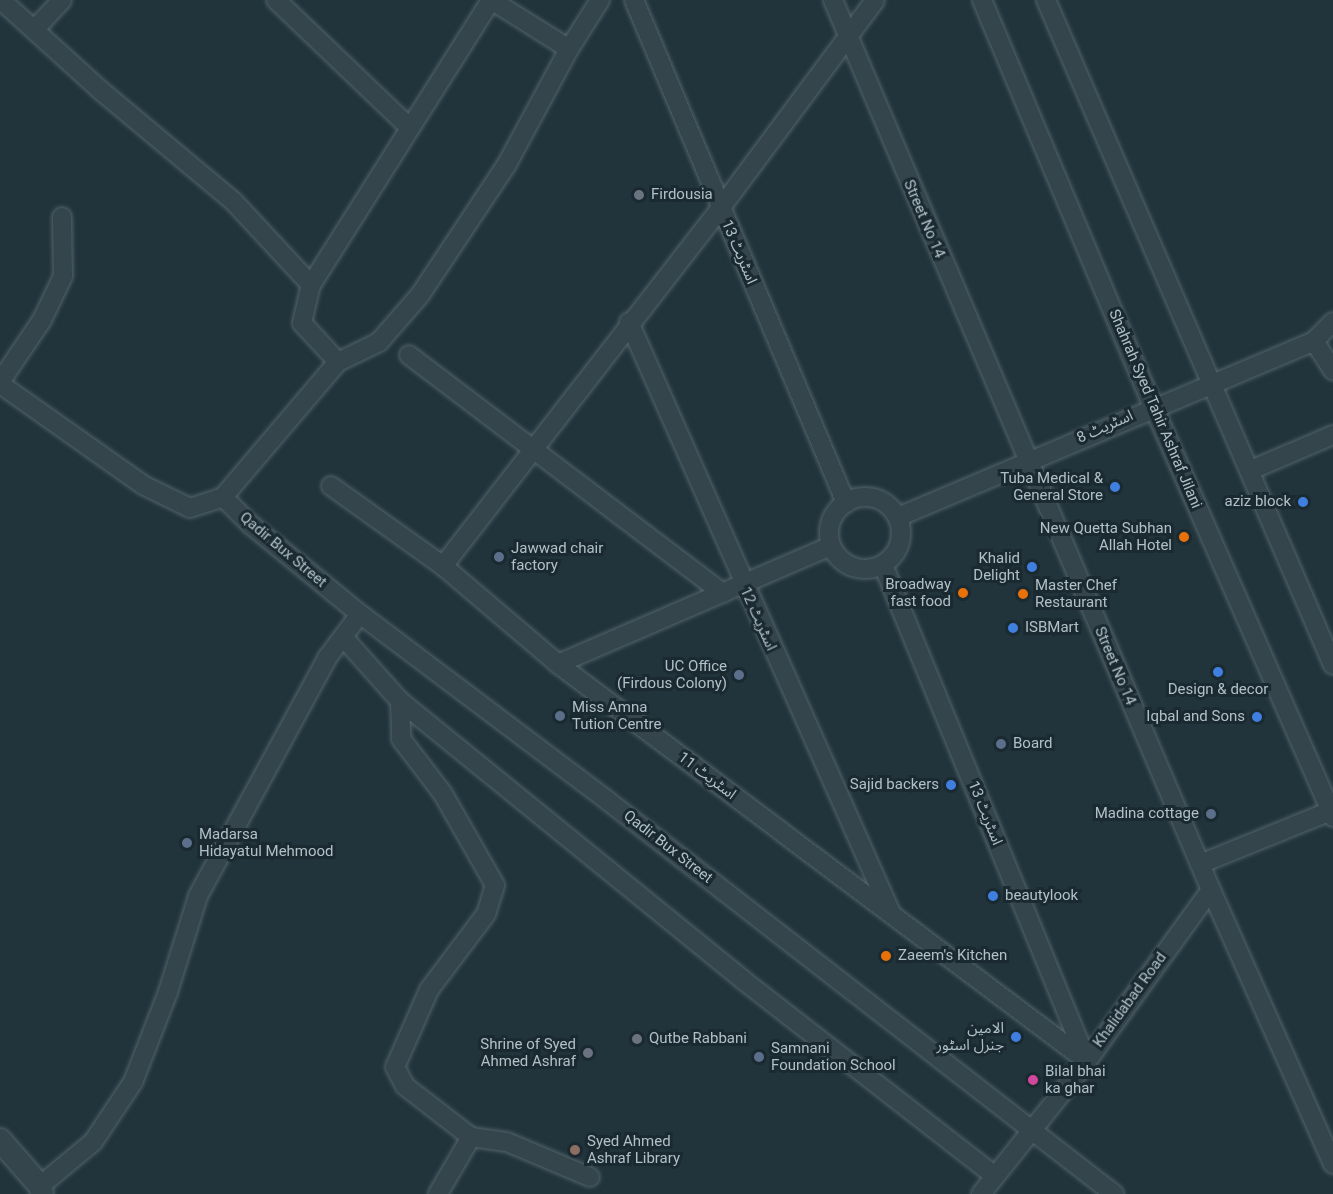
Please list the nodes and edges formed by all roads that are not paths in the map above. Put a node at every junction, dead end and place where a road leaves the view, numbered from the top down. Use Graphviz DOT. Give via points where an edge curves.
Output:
graph roads {
  1 [pos="1,0"];
  2 [pos="62,0"];
  3 [pos="276,0"];
  4 [pos="491,0"];
  5 [pos="600,0"];
  6 [pos="634,0"];
  7 [pos="833,0"];
  8 [pos="875,0"];
  9 [pos="982,0"];
  10 [pos="1046,0"];
  11 [pos="33,30"];
  12 [pos="848,38"];
  13 [pos="569,49"];
  14 [pos="409,127"];
  15 [pos="720,209"];
  16 [pos="62,217"];
  17 [pos="311,285"];
  18 [pos="629,322"];
  19 [pos="1333,322"];
  20 [pos="1314,341"];
  21 [pos="409,355"];
  22 [pos="338,362"];
  23 [pos="1333,370"];
  24 [pos="0,383"];
  25 [pos="1211,385"];
  26 [pos="1153,406"];
  27 [pos="1333,435"];
  28 [pos="533,448"];
  29 [pos="1027,461"];
  30 [pos="1251,470"];
  31 [pos="331,486"];
  32 [pos="223,497"];
  33 [pos="846,503"];
  34 [pos="898,517"];
  35 [pos="831,546"];
  36 [pos="442,566"];
  37 [pos="883,566"];
  38 [pos="742,585"];
  39 [pos="723,593"];
  40 [pos="360,614"];
  41 [pos="343,638"];
  42 [pos="558,664"];
  43 [pos="1333,665"];
  44 [pos="400,701"];
  45 [pos="1332,812"];
  46 [pos="1200,864"];
  47 [pos="1210,890"];
  48 [pos="891,915"];
  49 [pos="1087,1061"];
  50 [pos="1033,1128"];
  51 [pos="471,1137"];
  52 [pos="0,1140"];
  53 [pos="1333,1164"];
  54 [pos="995,1176"];
  55 [pos="590,1177"];
  56 [pos="41,1190"];
  57 [pos="438,1194"];
  58 [pos="981,1194"];
  59 [pos="1114,1194"];
  1 -- 11 [label="street"];
  2 -- 11 [label="street"];
  3 -- 14 [label="street"];
  4 -- 13 [label="street"];
  4 -- 14 [label="street"];
  5 -- 13 [label="street"];
  6 -- 15 [label="street, اسٹریٹ 13"];
  7 -- 12 [label="street, Street No 14"];
  8 -- 12 [label="street"];
  9 -- 26 [label="street, Shahrah Syed Tahir Ashraf Jilani"];
  10 -- 25 [label="street"];
  11 -- 17 [label="street" via="234,202"];
  12 -- 15 [label="street"];
  12 -- 29 [label="street, Street No 14"];
  13 -- 22 [label="street" via="507,164 420,295 378,342"];
  14 -- 17 [label="street"];
  15 -- 18 [label="street"];
  15 -- 33 [label="street, اسٹریٹ 13"];
  16 -- 24 [label="street" via="63,276 42,320"];
  17 -- 22 [label="street" via="302,323"];
  18 -- 28 [label="street"];
  18 -- 38 [label="street, اسٹریٹ 12"];
  19 -- 20 [label="street"];
  20 -- 23 [label="street"];
  20 -- 25 [label="street, اسٹریٹ 8"];
  21 -- 28 [label="street"];
  22 -- 32 [label="street"];
  24 -- 32 [label="street" via="142,485 190,508"];
  25 -- 26 [label="street, اسٹریٹ 8"];
  25 -- 30 [label="street"];
  26 -- 29 [label="street, اسٹریٹ 8"];
  26 -- 45 [label="street, Shahrah Syed Tahir Ashraf Jilani"];
  27 -- 30 [label="street"];
  28 -- 36 [label="street"];
  28 -- 39 [label="street"];
  29 -- 34 [label="street, اسٹریٹ 8"];
  29 -- 46 [label="street, Street No 14"];
  30 -- 43 [label="street"];
  31 -- 36 [label="street, اسٹریٹ 11"];
  32 -- 40 [label="street, Qadir Bux Street"];
  33 -- 34 [label="street" via="876,498"];
  33 -- 35 [label="street" via="830,526"];
  34 -- 37 [label="street" via="901,542 893,558"];
  35 -- 37 [label="street" via="848,566 861,570"];
  35 -- 38 [label="street"];
  36 -- 42 [label="street, اسٹریٹ 11"];
  37 -- 49 [label="street, اسٹریٹ 13"];
  38 -- 39 [label="street"];
  38 -- 48 [label="street, اسٹریٹ 12"];
  39 -- 42 [label="street"];
  40 -- 41 [label="street"];
  40 -- 50 [label="street, Qadir Bux Street"];
  41 -- 44 [label="street"];
  41 -- 56 [label="street" via="327,658 198,896 168,992 133,1082 93,1142"];
  42 -- 48 [label="street, اسٹریٹ 11"];
  44 -- 51 [label="street" via="401,739 443,794 495,885 486,914 429,990 395,1067 405,1086"];
  44 -- 54 [label="street" via="743,980"];
  45 -- 46 [label="street"];
  46 -- 47 [label="street, Street No 14"];
  47 -- 49 [label="street, Khalidabad Road"];
  47 -- 53 [label="street, Street No 14"];
  48 -- 49 [label="street, اسٹریٹ 11"];
  49 -- 50 [label="street, Khalidabad Road"];
  50 -- 54 [label="street, Khalidabad Road"];
  50 -- 59 [label="street, Qadir Bux Street"];
  51 -- 55 [label="street" via="507,1142"];
  51 -- 57 [label="street"];
  52 -- 56 [label="street"];
  54 -- 58 [label="street, Khalidabad Road"];
}
